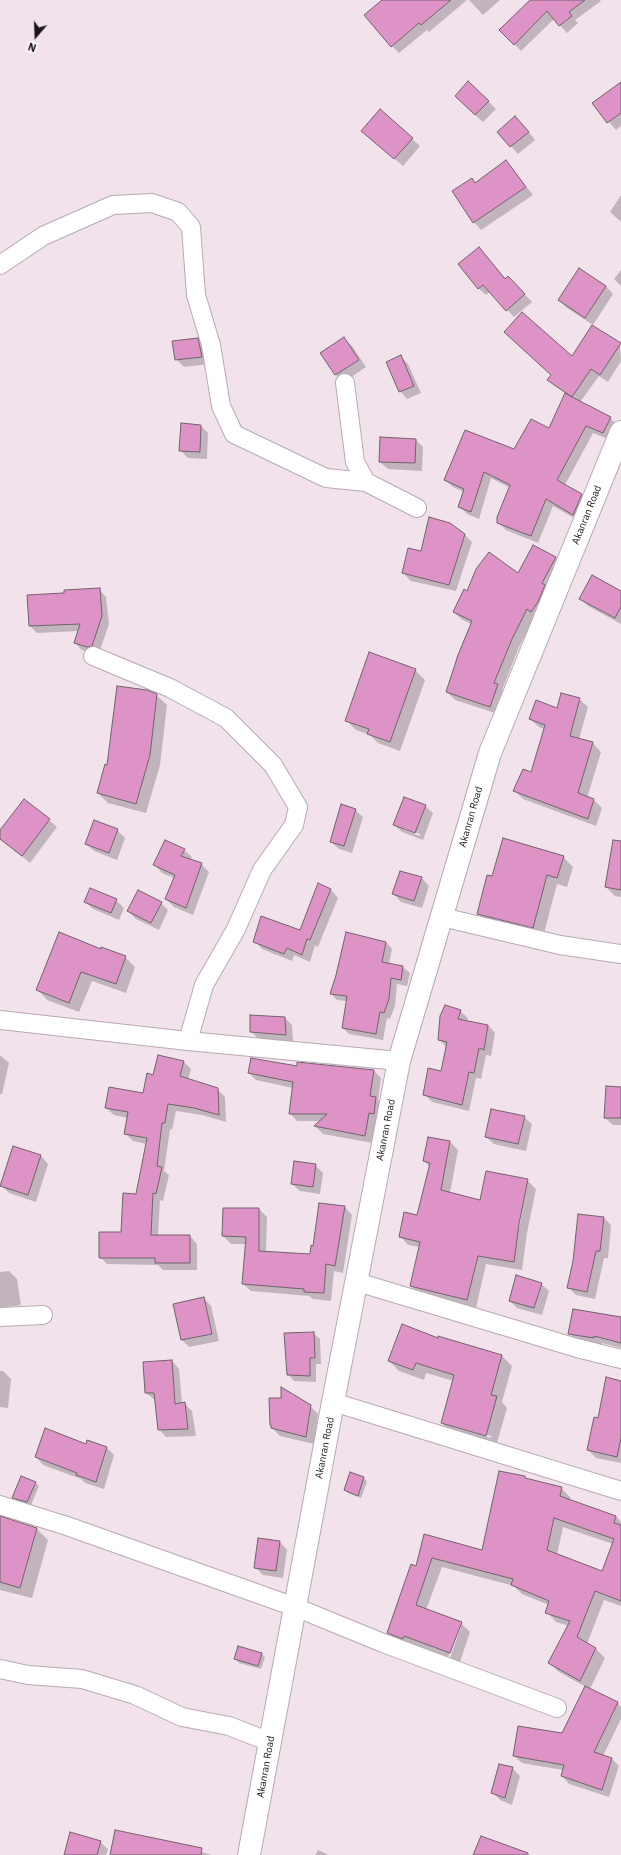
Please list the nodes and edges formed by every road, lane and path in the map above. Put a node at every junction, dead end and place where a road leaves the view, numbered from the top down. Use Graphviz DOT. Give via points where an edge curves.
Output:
graph roads {
  1 [pos="0,265"];
  2 [pos="345,383"];
  3 [pos="621,432"];
  4 [pos="366,482"];
  5 [pos="417,508"];
  6 [pos="93,656"];
  7 [pos="442,917"];
  8 [pos="621,954"];
  9 [pos="0,1020"];
  10 [pos="188,1041"];
  11 [pos="399,1061"];
  12 [pos="357,1282"];
  13 [pos="43,1315"];
  14 [pos="0,1317"];
  15 [pos="621,1359"];
  16 [pos="333,1402"];
  17 [pos="621,1491"];
  18 [pos="0,1505"];
  19 [pos="295,1607"];
  20 [pos="0,1669"];
  21 [pos="557,1708"];
  22 [pos="270,1742"];
  23 [pos="250,1855"];
  1 -- 4 [label="street" via="43,236 113,205 152,203 178,212 191,227 196,295 211,346 221,406 234,434 326,478"];
  2 -- 4 [label="street" via="355,462"];
  3 -- 7 [label="main road, Akanran Road" via="490,752"];
  4 -- 5 [label="street"];
  6 -- 10 [label="street" via="170,688 226,718 273,765 298,807 294,825 262,870 236,929 204,984"];
  7 -- 8 [label="street" via="560,945"];
  7 -- 11 [label="main road, Akanran Road"];
  9 -- 10 [label="street"];
  10 -- 11 [label="street"];
  11 -- 12 [label="main road, Akanran Road"];
  12 -- 15 [label="street"];
  12 -- 16 [label="main road, Akanran Road"];
  13 -- 14 [label="street"];
  16 -- 17 [label="street"];
  16 -- 19 [label="main road, Akanran Road"];
  18 -- 19 [label="street" via="67,1526"];
  19 -- 21 [label="street"];
  19 -- 22 [label="main road, Akanran Road"];
  20 -- 22 [label="street" via="28,1675 82,1680 135,1695 182,1717 229,1726"];
  22 -- 23 [label="main road, Akanran Road"];
}
